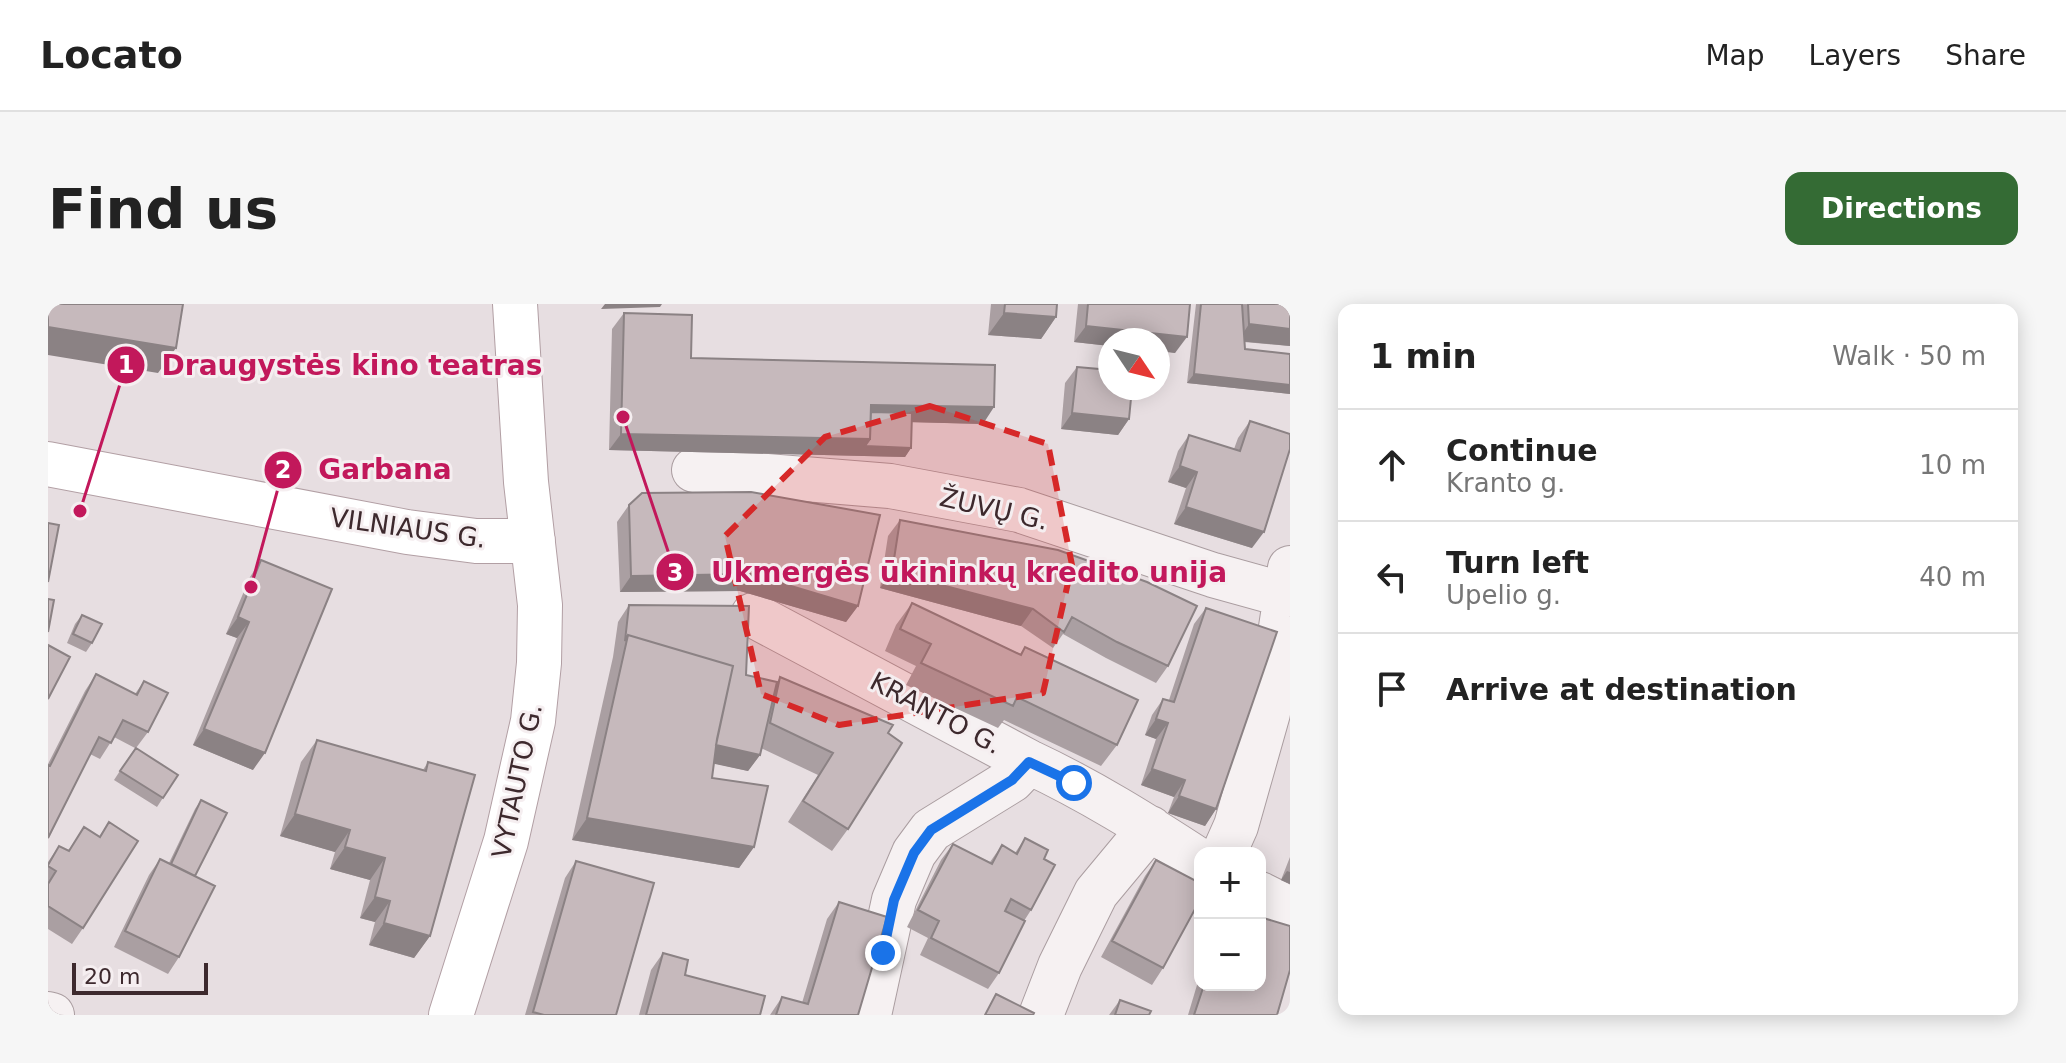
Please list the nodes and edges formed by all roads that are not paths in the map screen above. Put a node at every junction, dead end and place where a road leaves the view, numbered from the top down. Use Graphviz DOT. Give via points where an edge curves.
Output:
graph roads {
  1 [pos="515,304"];
  2 [pos="48,464"];
  3 [pos="694,470"];
  4 [pos="533,541"];
  5 [pos="1289,575"];
  6 [pos="753,615"];
  7 [pos="1029,762"];
  8 [pos="1150,828"];
  9 [pos="1227,847"];
  10 [pos="1194,857"];
  11 [pos="1266,897"];
  12 [pos="1290,909"];
  13 [pos="451,1015"];
  14 [pos="869,1015"];
  15 [pos="1041,1015"];
  1 -- 4 [label="main road, VYTAUTO G."];
  2 -- 4 [label="main road, VILNIAUS G." via="407,532 476,541"];
  3 -- 5 [label="street, ŽUVŲ G." via="890,486 1019,510 1213,575"];
  4 -- 13 [label="main road, VYTAUTO G." via="540,605 533,721 506,841"];
  5 -- 9 [label="street" via="1268,713"];
  6 -- 7 [label="street, KRANTO G."];
  7 -- 8 [label="street, KRANTO G."];
  7 -- 14 [label="street" via="1012,780 931,830 914,853 894,900"];
  8 -- 10 [label="street, KRANTO G."];
  8 -- 15 [label="street" via="1096,893"];
  11 -- 12 [label="street"];
}
